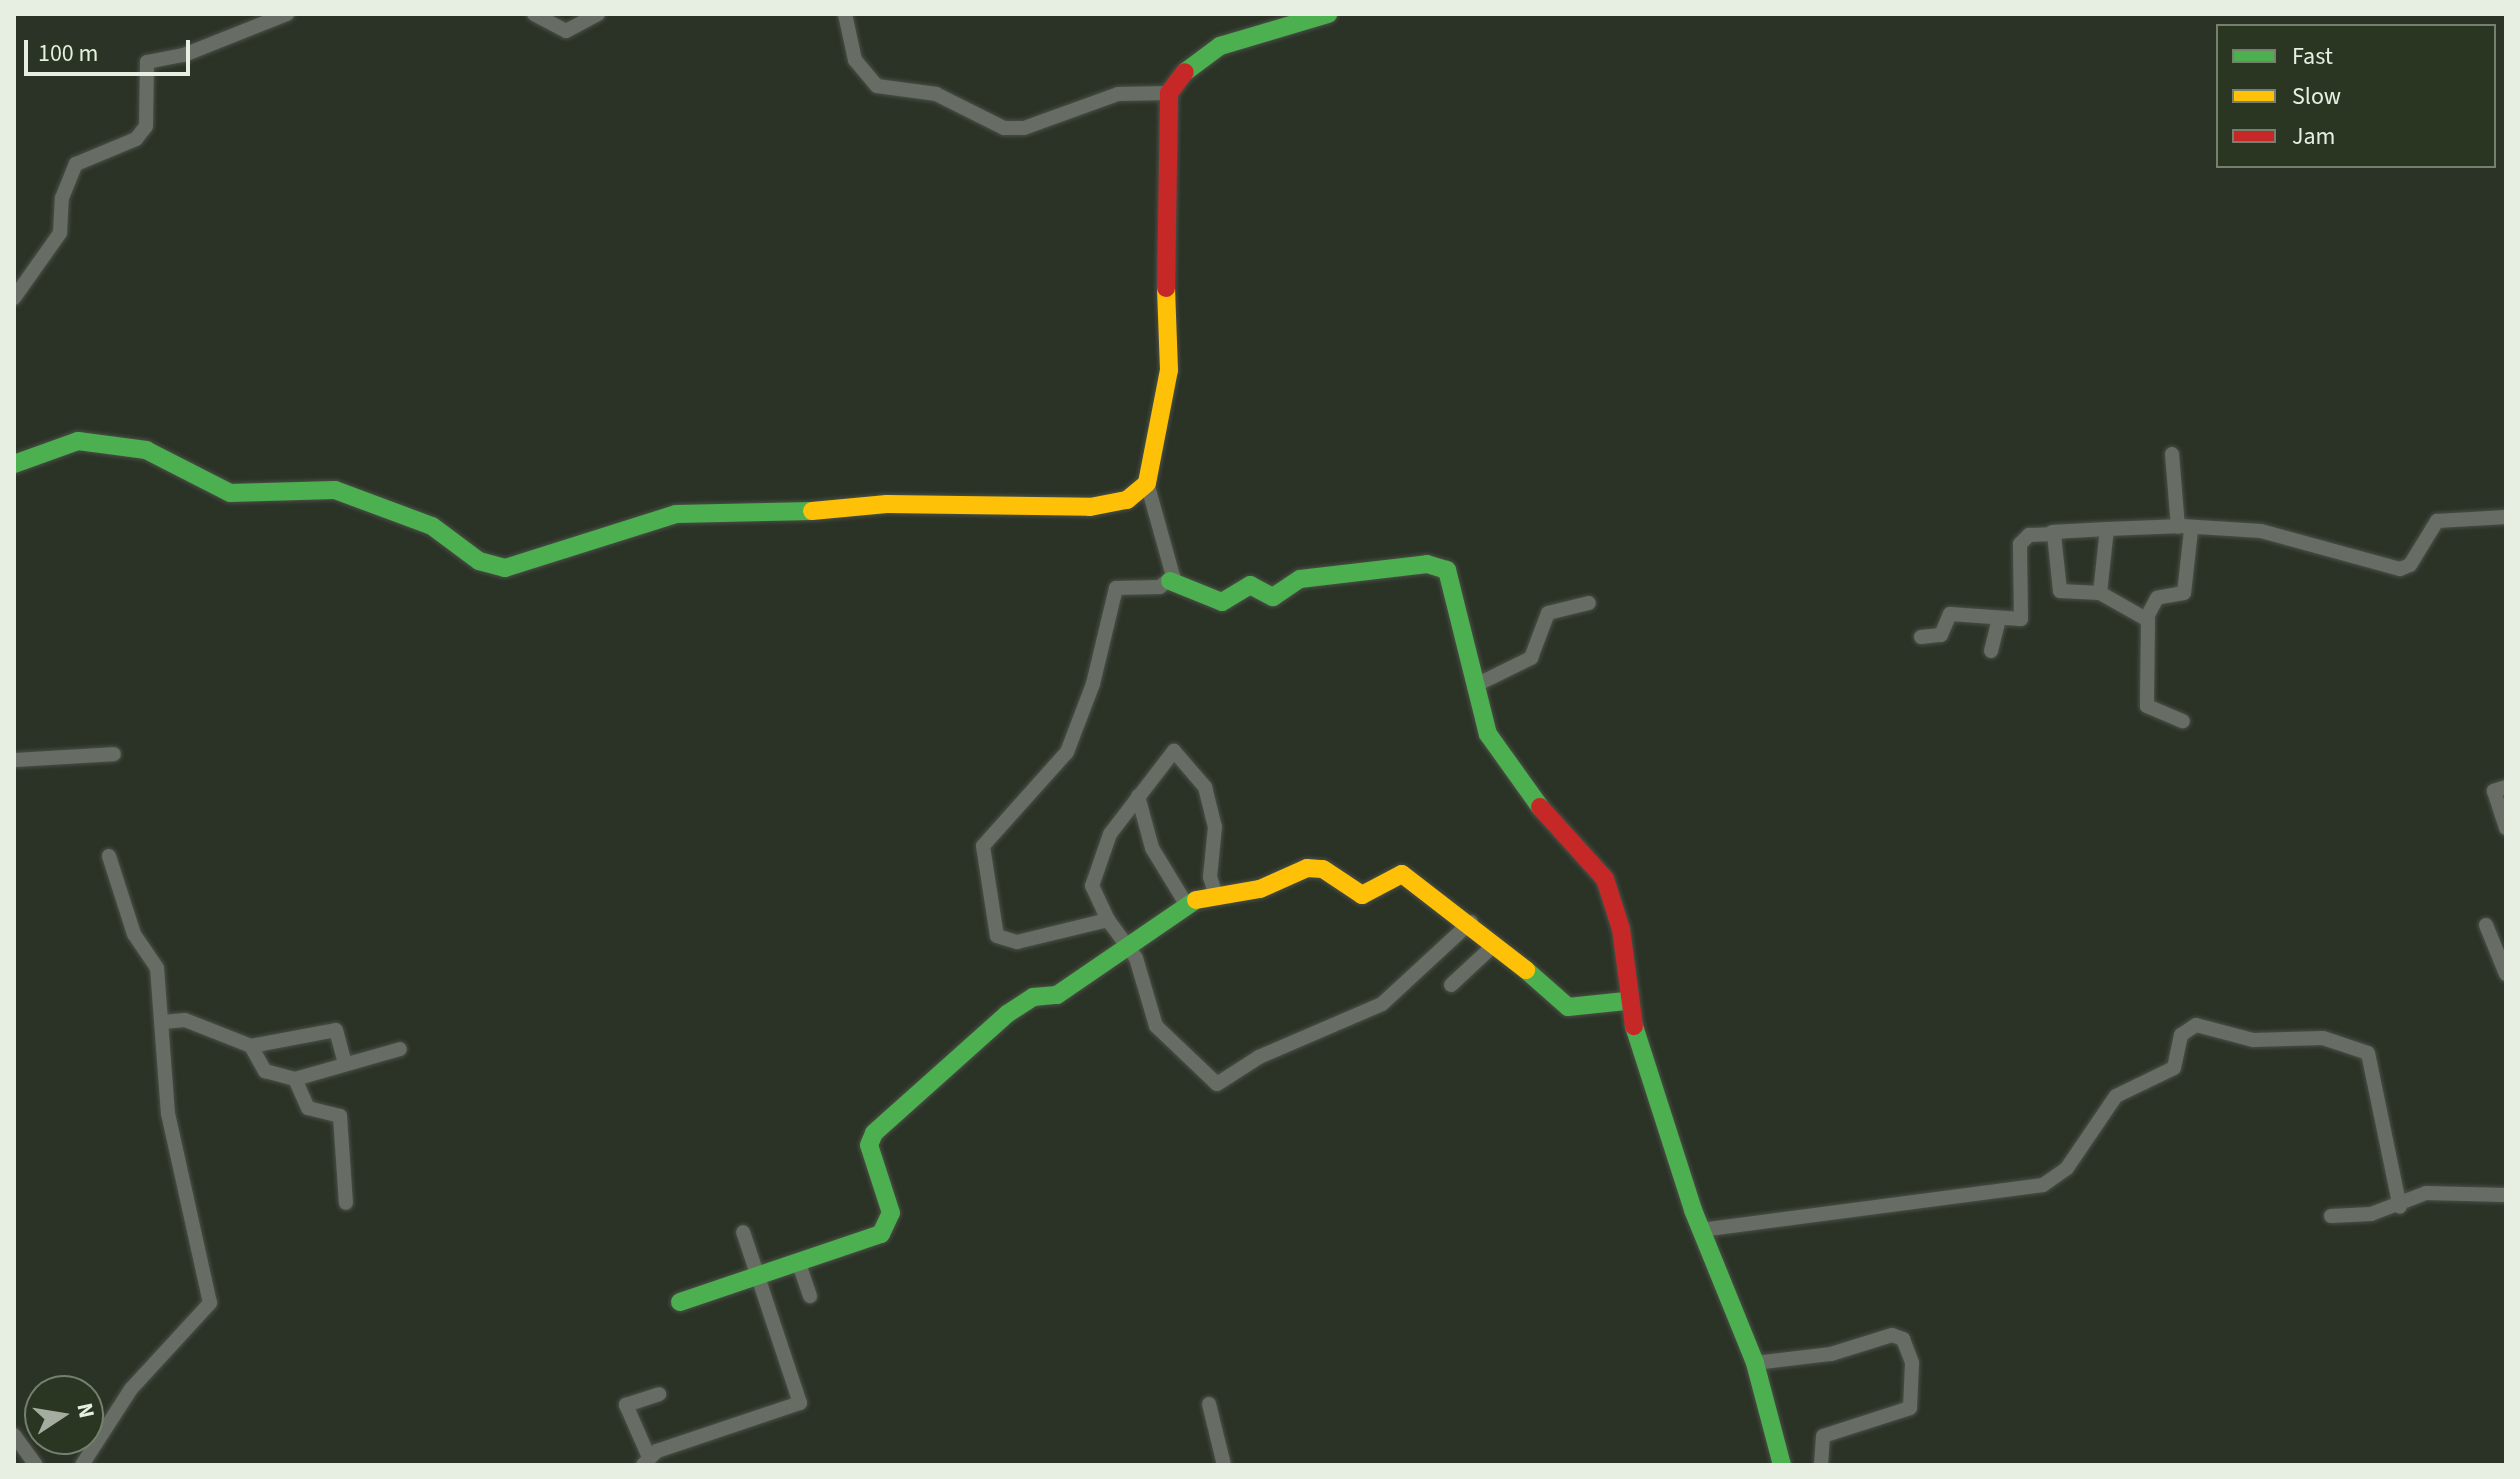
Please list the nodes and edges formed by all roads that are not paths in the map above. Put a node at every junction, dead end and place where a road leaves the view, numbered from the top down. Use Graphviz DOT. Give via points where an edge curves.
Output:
graph roads {
  1 [pos="287,14"];
  2 [pos="534,14"];
  3 [pos="598,14"];
  4 [pos="845,14"];
  5 [pos="1328,14"];
  6 [pos="1169,93"];
  7 [pos="14,298"];
  8 [pos="2172,454"];
  9 [pos="14,464"];
  10 [pos="1147,483"];
  11 [pos="2506,517"];
  12 [pos="2184,528"];
  13 [pos="2107,529"];
  14 [pos="2052,532"];
  15 [pos="1170,581"];
  16 [pos="2100,593"];
  17 [pos="1589,603"];
  18 [pos="1999,618"];
  19 [pos="2148,619"];
  20 [pos="1921,637"];
  21 [pos="1991,651"];
  22 [pos="1474,686"];
  23 [pos="2183,721"];
  24 [pos="114,754"];
  25 [pos="14,760"];
  26 [pos="2506,787"];
  27 [pos="1138,796"];
  28 [pos="2506,828"];
  29 [pos="109,856"];
  30 [pos="1216,896"];
  31 [pos="1185,902"];
  32 [pos="1108,920"];
  33 [pos="1471,922"];
  34 [pos="2486,925"];
  35 [pos="1494,945"];
  36 [pos="1132,950"];
  37 [pos="2506,974"];
  38 [pos="1451,985"];
  39 [pos="1626,1001"];
  40 [pos="163,1022"];
  41 [pos="251,1046"];
  42 [pos="400,1049"];
  43 [pos="344,1060"];
  44 [pos="295,1079"];
  45 [pos="2506,1195"];
  46 [pos="346,1203"];
  47 [pos="2400,1207"];
  48 [pos="2331,1216"];
  49 [pos="1701,1230"];
  50 [pos="743,1232"];
  51 [pos="799,1264"];
  52 [pos="760,1274"];
  53 [pos="810,1296"];
  54 [pos="680,1302"];
  55 [pos="1755,1363"];
  56 [pos="659,1394"];
  57 [pos="1209,1404"];
  58 [pos="14,1435"];
  59 [pos="646,1460"];
  60 [pos="36,1465"];
  61 [pos="82,1465"];
  62 [pos="1224,1465"];
  63 [pos="1782,1465"];
  64 [pos="1821,1465"];
  1 -- 7 [label="street" via="184,55 147,62 141,80 146,126 136,139 76,164 62,198 60,233"];
  2 -- 3 [label="street" via="566,31"];
  4 -- 6 [label="street" via="855,60 877,86 936,94 1004,128 1024,128 1118,94"];
  5 -- 6 [label="street" via="1220,46 1193,61"];
  6 -- 10 [label="street" via="1162,197 1171,343"];
  8 -- 12 [label="street"];
  9 -- 10 [label="street" via="78,441 146,450 230,493 335,490 370,498 432,526 479,561 505,568 676,514 755,517 887,504 1090,507 1127,500"];
  10 -- 15 [label="street" via="1169,548"];
  11 -- 12 [label="street" via="2437,521 2410,565 2400,569 2261,531"];
  12 -- 13 [label="street"];
  12 -- 19 [label="street" via="2189,588 2157,598"];
  13 -- 14 [label="street"];
  13 -- 16 [label="street"];
  14 -- 16 [label="street" via="2057,587"];
  14 -- 18 [label="street" via="2021,541 2021,619"];
  15 -- 22 [label="street" via="1186,594 1229,602 1250,585 1273,597 1300,579 1434,564 1450,576"];
  15 -- 32 [label="street" via="1116,588 1093,684 1067,752 981,852 1001,941 1081,932"];
  16 -- 19 [label="street"];
  17 -- 22 [label="street" via="1548,613 1531,658"];
  18 -- 20 [label="street" via="1946,615 1941,635"];
  18 -- 21 [label="street"];
  19 -- 23 [label="street" via="2147,706"];
  22 -- 39 [label="street" via="1488,734 1517,781 1600,869 1621,929"];
  24 -- 25 [label="street"];
  26 -- 28 [label="street" via="2494,791"];
  27 -- 30 [label="street" via="1171,752 1192,766 1213,817"];
  27 -- 31 [label="street" via="1152,848"];
  27 -- 32 [label="street" via="1110,834 1093,881"];
  29 -- 40 [label="street" via="134,934 157,968"];
  30 -- 31 [label="street"];
  30 -- 33 [label="street" via="1260,889 1307,868 1323,869 1362,895 1402,874"];
  31 -- 36 [label="street"];
  32 -- 36 [label="street"];
  33 -- 35 [label="street"];
  33 -- 36 [label="street" via="1372,1010 1259,1057 1217,1084 1156,1026"];
  34 -- 37 [label="street"];
  35 -- 38 [label="street"];
  35 -- 39 [label="street" via="1568,1007"];
  36 -- 51 [label="street" via="1057,995 1033,997 1007,1014 874,1133 869,1145 890,1224 858,1248"];
  39 -- 49 [label="street"];
  40 -- 41 [label="street" via="185,1020"];
  40 -- 61 [label="street" via="168,1114 210,1303 131,1389"];
  41 -- 43 [label="street" via="333,1030"];
  41 -- 44 [label="street" via="265,1071"];
  42 -- 43 [label="street"];
  43 -- 44 [label="street"];
  44 -- 46 [label="street" via="308,1108 340,1116"];
  45 -- 47 [label="street" via="2426,1193"];
  47 -- 48 [label="street"];
  47 -- 49 [label="street" via="2368,1053 2323,1038 2253,1040 2196,1025 2181,1035 2174,1068 2116,1096 2067,1168 2043,1185"];
  49 -- 55 [label="street"];
  50 -- 52 [label="street"];
  51 -- 52 [label="street"];
  51 -- 53 [label="street"];
  52 -- 54 [label="street"];
  52 -- 59 [label="street" via="800,1403"];
  55 -- 63 [label="street"];
  55 -- 64 [label="street" via="1831,1354 1892,1335 1903,1339 1912,1363 1910,1408 1823,1436"];
  56 -- 59 [label="street" via="626,1405"];
  57 -- 62 [label="street"];
  58 -- 60 [label="street"];
}
